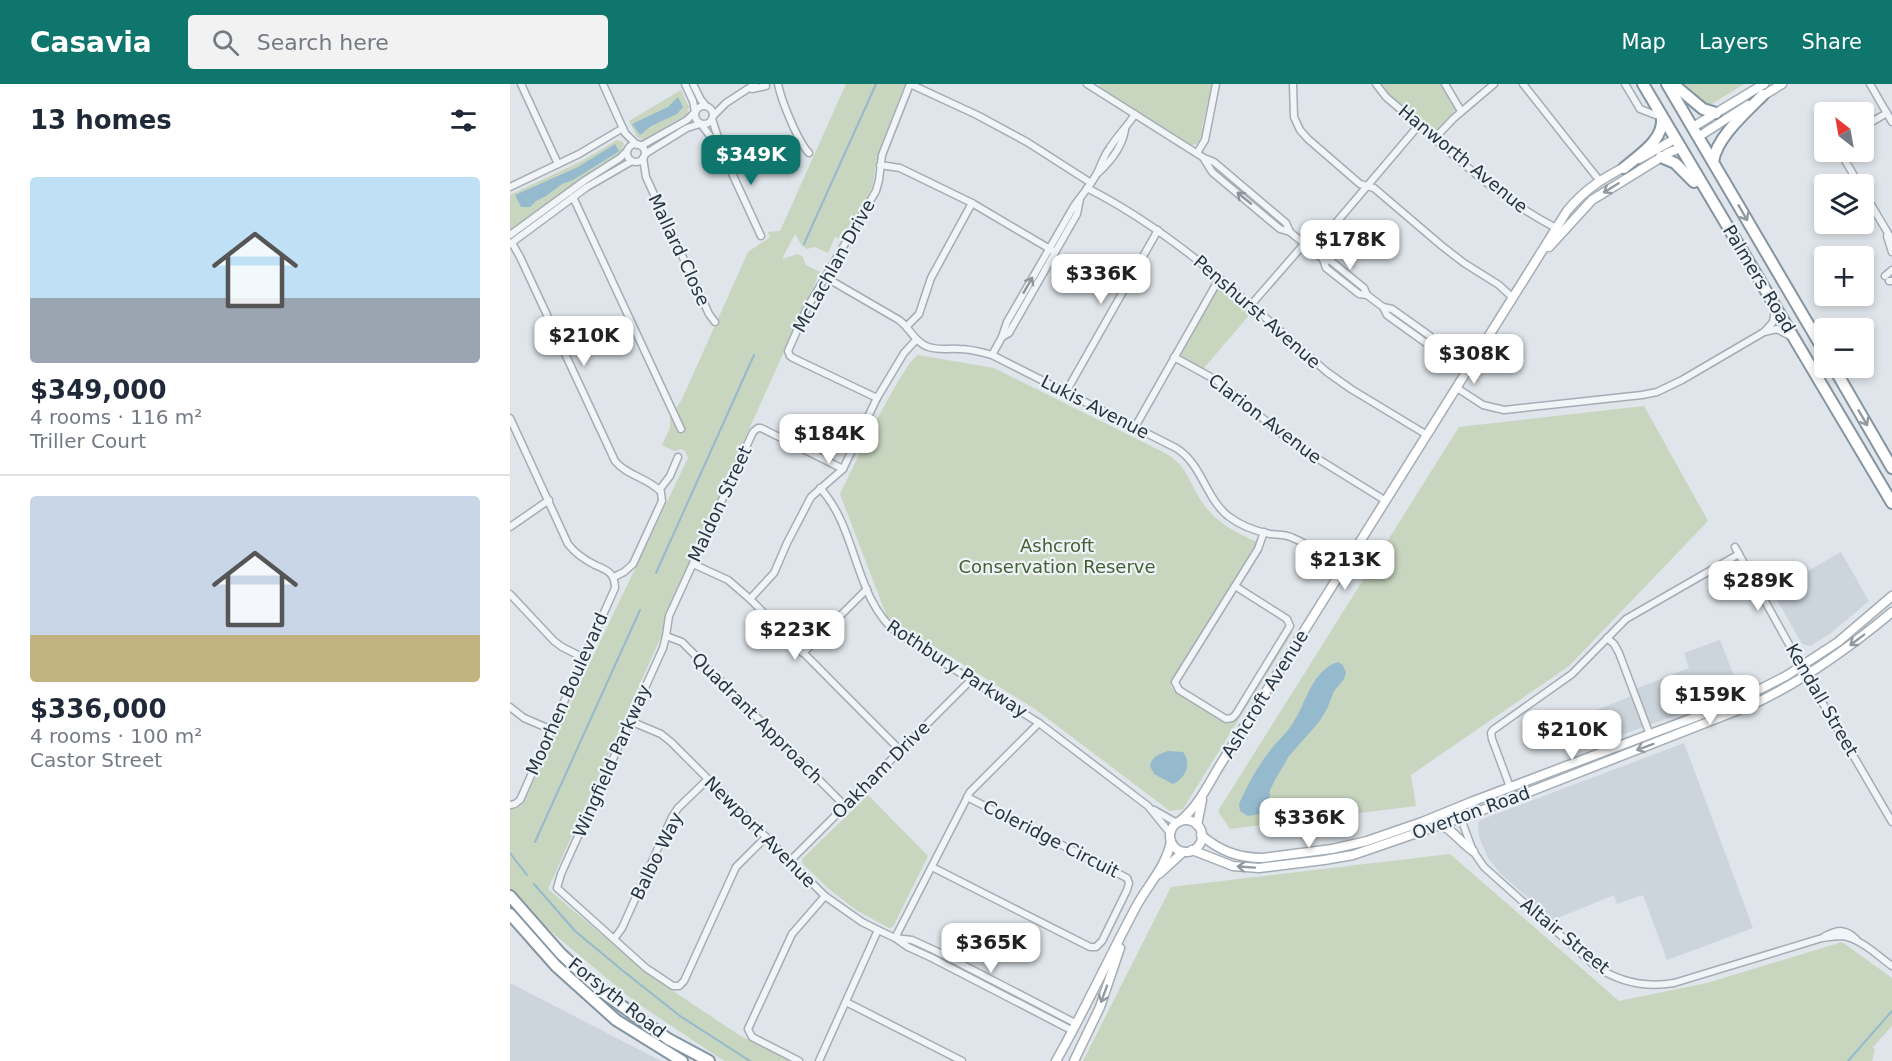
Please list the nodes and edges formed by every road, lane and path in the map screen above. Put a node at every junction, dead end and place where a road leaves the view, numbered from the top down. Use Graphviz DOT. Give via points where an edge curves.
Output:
graph roads {
  1 [pos="521,84"];
  2 [pos="603,84"];
  3 [pos="685,84"];
  4 [pos="693,84"];
  5 [pos="755,84"];
  6 [pos="777,84"];
  7 [pos="910,84"];
  8 [pos="1216,84"];
  9 [pos="1293,84"];
  10 [pos="1376,84"];
  11 [pos="1445,84"];
  12 [pos="1494,84"];
  13 [pos="1523,84"];
  14 [pos="1625,84"];
  15 [pos="1643,84"];
  16 [pos="1667,84"];
  17 [pos="1673,84"];
  18 [pos="1782,84"];
  19 [pos="1870,84"];
  20 [pos="766,85"];
  21 [pos="1091,85"];
  22 [pos="748,89"];
  23 [pos="1763,90"];
  24 [pos="781,96"];
  25 [pos="726,103"];
  26 [pos="708,107"];
  27 [pos="1461,111"];
  28 [pos="694,113"];
  29 [pos="1716,113"];
  30 [pos="1887,113"];
  31 [pos="1134,114"];
  32 [pos="1662,117"];
  33 [pos="713,118"];
  34 [pos="1874,121"];
  35 [pos="1892,122"];
  36 [pos="700,124"];
  37 [pos="1419,125"];
  38 [pos="624,130"];
  39 [pos="1695,132"];
  40 [pos="1434,139"];
  41 [pos="1677,143"];
  42 [pos="639,145"];
  43 [pos="719,146"];
  44 [pos="628,150"];
  45 [pos="809,153"];
  46 [pos="1197,153"];
  47 [pos="644,156"];
  48 [pos="1661,157"];
  49 [pos="633,162"];
  50 [pos="1713,162"];
  51 [pos="558,164"];
  52 [pos="880,165"];
  53 [pos="1624,168"];
  54 [pos="646,177"];
  55 [pos="1599,180"];
  56 [pos="1089,186"];
  57 [pos="1367,186"];
  58 [pos="510,187"];
  59 [pos="573,197"];
  60 [pos="1713,202"];
  61 [pos="972,203"];
  62 [pos="1874,210"];
  63 [pos="1881,222"];
  64 [pos="1556,228"];
  65 [pos="1158,230"];
  66 [pos="510,235"];
  67 [pos="760,236"];
  68 [pos="1892,240"];
  69 [pos="511,244"];
  70 [pos="1304,244"];
  71 [pos="1052,250"];
  72 [pos="1312,251"];
  73 [pos="1892,252"];
  74 [pos="1538,258"];
  75 [pos="1892,270"];
  76 [pos="825,277"];
  77 [pos="1219,279"];
  78 [pos="1889,279"];
  79 [pos="1515,294"];
  80 [pos="1250,306"];
  81 [pos="1775,307"];
  82 [pos="715,322"];
  83 [pos="907,326"];
  84 [pos="1764,332"];
  85 [pos="1814,334"];
  86 [pos="916,340"];
  87 [pos="1796,341"];
  88 [pos="992,355"];
  89 [pos="1174,357"];
  90 [pos="1470,366"];
  91 [pos="1840,378"];
  92 [pos="1456,388"];
  93 [pos="1066,392"];
  94 [pos="877,398"];
  95 [pos="510,418"];
  96 [pos="1135,427"];
  97 [pos="681,429"];
  98 [pos="513,434"];
  99 [pos="1427,435"];
  100 [pos="678,457"];
  101 [pos="1892,468"];
  102 [pos="843,469"];
  103 [pos="820,488"];
  104 [pos="660,489"];
  105 [pos="549,500"];
  106 [pos="1386,501"];
  107 [pos="1892,503"];
  108 [pos="510,527"];
  109 [pos="1264,532"];
  110 [pos="1735,547"];
  111 [pos="1739,554"];
  112 [pos="693,564"];
  113 [pos="1344,569"];
  114 [pos="614,577"];
  115 [pos="1235,586"];
  116 [pos="867,589"];
  117 [pos="510,594"];
  118 [pos="1892,596"];
  119 [pos="750,599"];
  120 [pos="1892,612"];
  121 [pos="666,636"];
  122 [pos="1607,638"];
  123 [pos="803,653"];
  124 [pos="584,658"];
  125 [pos="1801,666"];
  126 [pos="1807,675"];
  127 [pos="972,679"];
  128 [pos="510,707"];
  129 [pos="630,721"];
  130 [pos="1039,723"];
  131 [pos="552,730"];
  132 [pos="1650,735"];
  133 [pos="901,751"];
  134 [pos="707,780"];
  135 [pos="1510,787"];
  136 [pos="1204,794"];
  137 [pos="967,797"];
  138 [pos="510,804"];
  139 [pos="844,806"];
  140 [pos="1148,806"];
  141 [pos="1458,808"];
  142 [pos="1461,817"];
  143 [pos="1179,822"];
  144 [pos="1892,822"];
  145 [pos="1440,824"];
  146 [pos="1197,825"];
  147 [pos="1201,835"];
  148 [pos="766,837"];
  149 [pos="1170,837"];
  150 [pos="1188,851"];
  151 [pos="1473,851"];
  152 [pos="790,861"];
  153 [pos="932,867"];
  154 [pos="1152,881"];
  155 [pos="510,896"];
  156 [pos="825,896"];
  157 [pos="510,914"];
  158 [pos="1126,927"];
  159 [pos="878,930"];
  160 [pos="543,935"];
  161 [pos="530,937"];
  162 [pos="895,938"];
  163 [pos="614,939"];
  164 [pos="1892,966"];
  165 [pos="601,991"];
  166 [pos="846,1002"];
  167 [pos="602,1007"];
  168 [pos="1094,1020"];
  169 [pos="1075,1028"];
  170 [pos="682,1061"];
  171 [pos="709,1061"];
  172 [pos="799,1061"];
  173 [pos="819,1061"];
  174 [pos="962,1061"];
  175 [pos="1056,1061"];
  176 [pos="1074,1061"];
  1 -- 51 [label="street"];
  2 -- 38 [label="street"];
  3 -- 28 [label="street"];
  4 -- 26 [label="street"];
  5 -- 22 [label="street"];
  6 -- 20 [label="street"];
  6 -- 24 [label="street"];
  7 -- 52 [label="street, McLachlan Drive"];
  7 -- 56 [label="street, Penshurst Avenue" via="1027,142"];
  8 -- 46 [label="street" via="1205,140"];
  9 -- 57 [label="street" via="1294,117 1300,130"];
  10 -- 37 [label="street, Hanworth Avenue"];
  11 -- 27 [label="street"];
  12 -- 27 [label="street"];
  13 -- 55 [label="street"];
  14 -- 32 [label="street" via="1640,109"];
  15 -- 32 [label="highway, Palmers Road"];
  16 -- 39 [label="highway, Palmers Road"];
  17 -- 29 [label="highway" via="1703,109"];
  18 -- 23 [label="street"];
  19 -- 30 [label="street"];
  20 -- 22 [label="street"];
  20 -- 24 [label="street"];
  21 -- 31 [label="street"];
  22 -- 25 [label="street"];
  23 -- 29 [label="street"];
  23 -- 39 [label="street"];
  23 -- 50 [label="highway" via="1720,144"];
  24 -- 45 [label="street"];
  25 -- 26 [label="street"];
  25 -- 33 [label="street"];
  26 -- 28 [label="street" via="699,107"];
  26 -- 33 [label="street"];
  27 -- 40 [label="street"];
  28 -- 36 [label="street"];
  28 -- 42 [label="street"];
  29 -- 39 [label="street"];
  30 -- 34 [label="street"];
  30 -- 35 [label="street"];
  31 -- 46 [label="street"];
  31 -- 56 [label="street" via="1122,141"];
  32 -- 41 [label="highway, Palmers Road"];
  32 -- 53 [label="highway" via="1654,141"];
  33 -- 36 [label="street" via="708,124"];
  33 -- 43 [label="street"];
  36 -- 43 [label="street"];
  36 -- 47 [label="street"];
  37 -- 40 [label="street, Hanworth Avenue"];
  37 -- 57 [label="street"];
  38 -- 42 [label="street"];
  38 -- 44 [label="street"];
  38 -- 51 [label="street"];
  39 -- 41 [label="highway"];
  39 -- 50 [label="highway, Palmers Road"];
  40 -- 64 [label="street, Hanworth Avenue" via="1502,195"];
  41 -- 48 [label="street, Ashcroft Avenue"];
  41 -- 53 [label="street, Ashcroft Avenue"];
  41 -- 60 [label="highway, Palmers Road"];
  42 -- 44 [label="street"];
  42 -- 47 [label="street"];
  43 -- 67 [label="street"];
  44 -- 49 [label="street" via="627,156"];
  44 -- 66 [label="street"];
  46 -- 70 [label="street" via="1214,162 1274,213"];
  47 -- 49 [label="street"];
  47 -- 54 [label="street, Mallard Close"];
  48 -- 60 [label="highway" via="1684,170"];
  48 -- 74 [label="street, Ashcroft Avenue, one-way" via="1592,200"];
  49 -- 54 [label="street, Mallard Close"];
  49 -- 59 [label="street"];
  50 -- 85 [label="highway, Palmers Road, one-way"];
  51 -- 58 [label="street"];
  52 -- 61 [label="street" via="900,168"];
  52 -- 76 [label="street, McLachlan Drive" via="876,191"];
  53 -- 55 [label="street, Ashcroft Avenue"];
  54 -- 82 [label="street, Mallard Close"];
  55 -- 64 [label="street, Ashcroft Avenue" via="1578,198"];
  56 -- 65 [label="street, Penshurst Avenue"];
  56 -- 71 [label="street"];
  57 -- 72 [label="street"];
  57 -- 79 [label="street" via="1454,256"];
  59 -- 69 [label="street"];
  59 -- 97 [label="street"];
  60 -- 81 [label="highway, Palmers Road"];
  61 -- 71 [label="street"];
  61 -- 83 [label="street" via="931,279 919,314"];
  62 -- 63 [label="street"];
  63 -- 68 [label="street"];
  63 -- 73 [label="street"];
  64 -- 74 [label="street, Ashcroft Avenue"];
  65 -- 77 [label="street, Penshurst Avenue"];
  65 -- 93 [label="street"];
  69 -- 104 [label="street" via="615,461 624,471"];
  70 -- 72 [label="street"];
  70 -- 80 [label="street"];
  71 -- 88 [label="street" via="1007,322"];
  72 -- 90 [label="street" via="1331,261 1383,307 1392,309"];
  74 -- 79 [label="street, Ashcroft Avenue"];
  75 -- 78 [label="street"];
  76 -- 83 [label="street"];
  76 -- 94 [label="street, McLachlan Drive" via="789,353"];
  77 -- 80 [label="street, Penshurst Avenue"];
  77 -- 89 [label="street"];
  79 -- 90 [label="street, Ashcroft Avenue"];
  80 -- 99 [label="street, Penshurst Avenue" via="1327,372"];
  81 -- 84 [label="street" via="1773,322"];
  81 -- 87 [label="highway, Palmers Road"];
  83 -- 86 [label="street"];
  84 -- 87 [label="street" via="1780,329"];
  84 -- 92 [label="street" via="1673,385 1650,394 1504,410 1488,407"];
  86 -- 88 [label="street, Lukis Avenue" via="939,350 974,350"];
  86 -- 94 [label="street"];
  87 -- 107 [label="highway, Palmers Road"];
  88 -- 93 [label="street, Lukis Avenue"];
  89 -- 96 [label="street"];
  89 -- 106 [label="street, Clarion Avenue" via="1216,380 1294,444"];
  90 -- 92 [label="street, Ashcroft Avenue"];
  91 -- 101 [label="highway, one-way"];
  92 -- 99 [label="street, Ashcroft Avenue"];
  93 -- 96 [label="street, Lukis Avenue"];
  94 -- 102 [label="street"];
  95 -- 98 [label="street"];
  96 -- 109 [label="street, Lukis Avenue" via="1180,451 1196,467 1220,508 1250,529"];
  98 -- 105 [label="street"];
  99 -- 106 [label="street, Ashcroft Avenue"];
  100 -- 104 [label="street"];
  102 -- 103 [label="street"];
  102 -- 112 [label="street, Maldon Street" via="761,428 755,430"];
  103 -- 116 [label="street, Rothbury Parkway" via="838,514"];
  103 -- 119 [label="street" via="804,508 774,573"];
  104 -- 114 [label="street" via="662,501 633,564"];
  105 -- 108 [label="street"];
  105 -- 114 [label="street" via="571,548 607,568"];
  106 -- 113 [label="street, Ashcroft Avenue"];
  109 -- 113 [label="street, Lukis Avenue" via="1294,538"];
  109 -- 115 [label="street"];
  110 -- 111 [label="street, Kendall Street"];
  111 -- 122 [label="street" via="1630,617"];
  111 -- 125 [label="street, Kendall Street"];
  112 -- 119 [label="street" via="728,580"];
  112 -- 121 [label="street, Maldon Street" via="668,619"];
  113 -- 136 [label="street, Ashcroft Avenue"];
  114 -- 124 [label="street, Moorhen Boulevard" via="615,588"];
  115 -- 115 [label="street" via="1175,682 1179,690 1226,719 1236,714 1290,626 1285,617"];
  116 -- 123 [label="street"];
  116 -- 127 [label="street, Rothbury Parkway" via="884,623"];
  117 -- 124 [label="street" via="562,648"];
  118 -- 125 [label="street, Overton Road" via="1839,642"];
  119 -- 123 [label="street"];
  120 -- 126 [label="street, Overton Road, one-way"];
  121 -- 129 [label="street, Wingfield Parkway"];
  121 -- 139 [label="street, Quadrant Approach" via="682,642"];
  122 -- 132 [label="street" via="1617,649"];
  122 -- 135 [label="street" via="1575,671 1491,731"];
  123 -- 133 [label="street"];
  124 -- 131 [label="street, Moorhen Boulevard"];
  125 -- 126 [label="street, Kendall Street"];
  125 -- 132 [label="street, Overton Road" via="1735,702"];
  126 -- 142 [label="street, Overton Road, one-way" via="1728,716"];
  126 -- 144 [label="street, Kendall Street"];
  127 -- 130 [label="street, Rothbury Parkway"];
  127 -- 133 [label="street, Oakham Drive"];
  128 -- 131 [label="street"];
  129 -- 134 [label="street, Newport Avenue" via="661,734"];
  129 -- 163 [label="street, Wingfield Parkway" via="557,886"];
  130 -- 137 [label="street"];
  130 -- 140 [label="street, Rothbury Parkway"];
  131 -- 138 [label="street, Moorhen Boulevard" via="520,800"];
  132 -- 135 [label="street, Overton Road"];
  133 -- 139 [label="street, Oakham Drive"];
  134 -- 148 [label="street, Newport Avenue"];
  134 -- 163 [label="street, Balbo Way" via="672,817"];
  135 -- 141 [label="street, Overton Road"];
  136 -- 143 [label="street, Ashcroft Avenue"];
  136 -- 146 [label="street, Ashcroft Avenue"];
  137 -- 153 [label="street"];
  137 -- 153 [label="street, Coleridge Circuit" via="1127,878 1129,886 1102,941 1090,947"];
  139 -- 152 [label="street, Oakham Drive"];
  140 -- 143 [label="street, Rothbury Parkway"];
  140 -- 149 [label="street, Rothbury Parkway"];
  141 -- 142 [label="street, Altair Street"];
  141 -- 147 [label="street, Overton Road" via="1346,847 1271,857 1230,854"];
  142 -- 145 [label="street, Overton Road"];
  142 -- 151 [label="street, Altair Street"];
  143 -- 146 [label="street"];
  143 -- 149 [label="street"];
  145 -- 150 [label="street, Overton Road, one-way" via="1353,855 1259,868 1233,866"];
  145 -- 151 [label="street"];
  146 -- 147 [label="street"];
  147 -- 150 [label="street" via="1199,844"];
  148 -- 152 [label="street, Newport Avenue"];
  148 -- 163 [label="street" via="736,867 681,985 673,986 646,968"];
  149 -- 150 [label="street" via="1174,847"];
  149 -- 154 [label="street" via="1167,855"];
  150 -- 154 [label="street"];
  151 -- 164 [label="street, Altair Street" via="1489,873 1587,959 1630,982 1680,982 1822,938 1844,936"];
  152 -- 156 [label="street, Newport Avenue"];
  153 -- 162 [label="street"];
  154 -- 158 [label="street"];
  155 -- 160 [label="highway, Forsyth Road"];
  156 -- 159 [label="street, Newport Avenue"];
  156 -- 172 [label="street" via="792,934 748,1029 752,1037"];
  157 -- 161 [label="highway, Forsyth Road"];
  158 -- 168 [label="street, one-way"];
  158 -- 169 [label="street"];
  159 -- 162 [label="street, Newport Avenue"];
  159 -- 166 [label="street"];
  160 -- 161 [label="highway"];
  160 -- 165 [label="highway, Forsyth Road"];
  161 -- 167 [label="highway, Forsyth Road"];
  162 -- 169 [label="street, Newport Avenue" via="912,940"];
  165 -- 167 [label="highway"];
  165 -- 171 [label="highway, Forsyth Road" via="668,1039"];
  166 -- 173 [label="street"];
  166 -- 174 [label="street"];
  167 -- 170 [label="highway, Forsyth Road"];
  168 -- 169 [label="street" via="1085,1030 1077,1032"];
  168 -- 176 [label="street"];
  169 -- 175 [label="street"];
}
